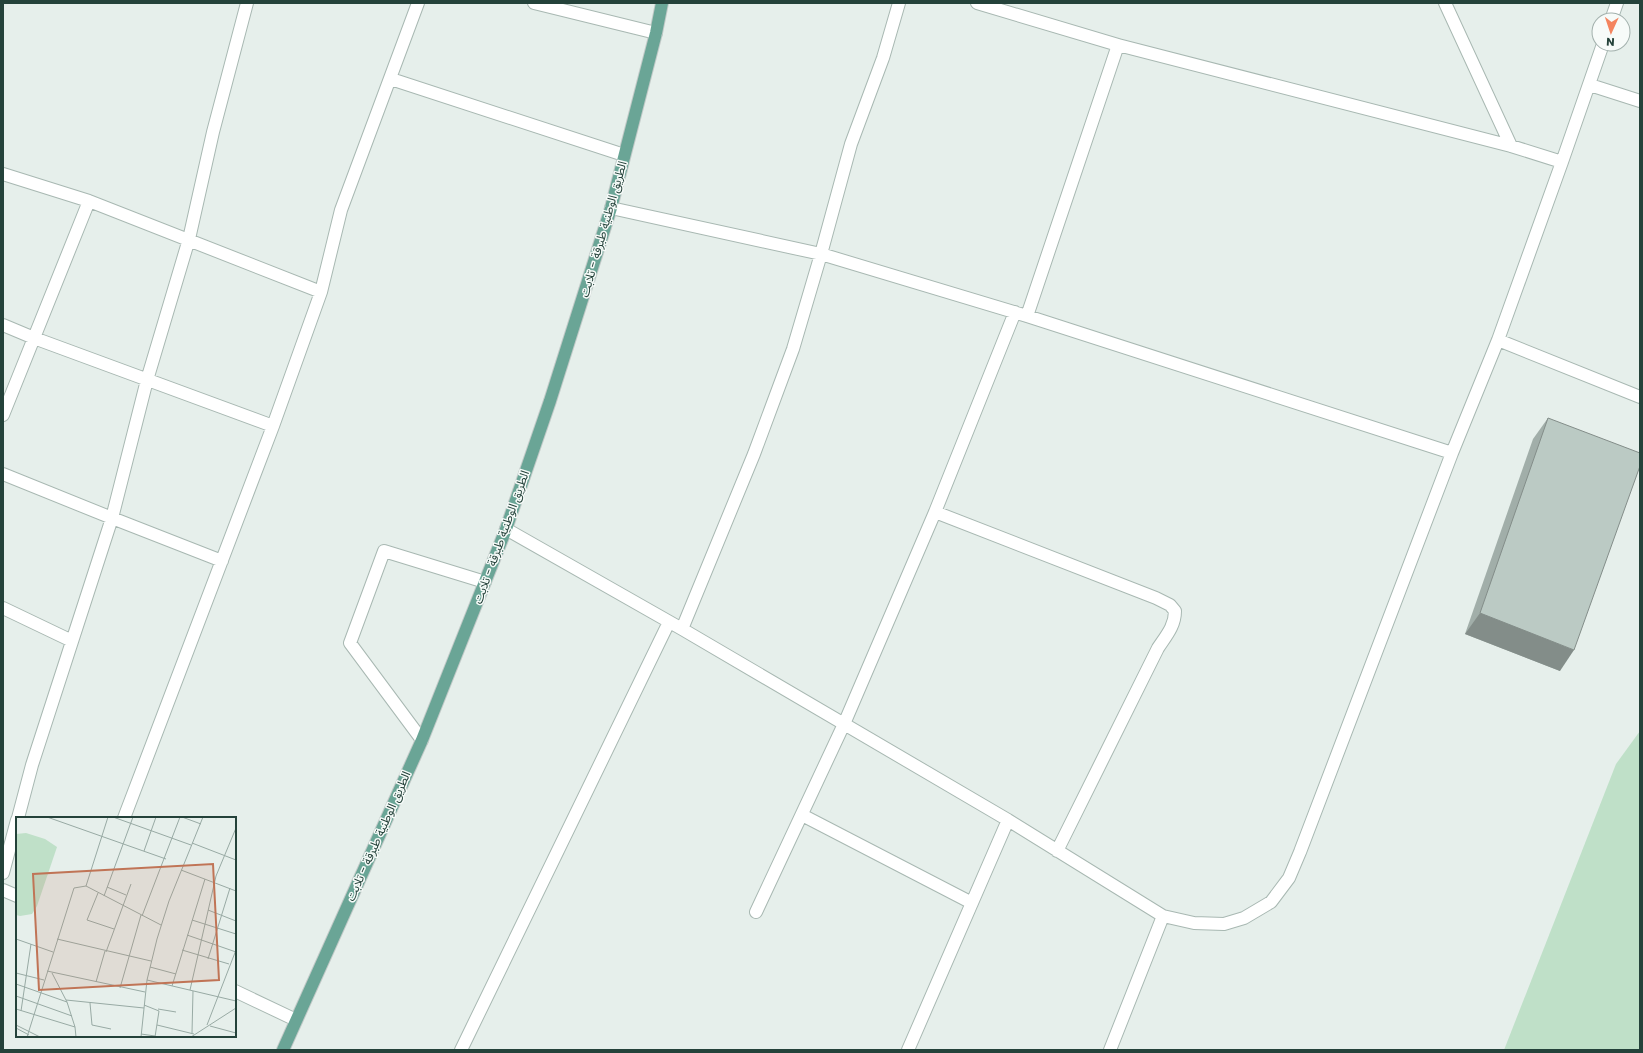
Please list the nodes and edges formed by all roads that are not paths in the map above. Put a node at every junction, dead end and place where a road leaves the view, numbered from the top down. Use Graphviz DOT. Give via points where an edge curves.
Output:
graph roads {
  1 [pos="247,3"];
  2 [pos="418,3"];
  3 [pos="534,3"];
  4 [pos="662,3"];
  5 [pos="899,3"];
  6 [pos="977,3"];
  7 [pos="1445,3"];
  8 [pos="656,33"];
  9 [pos="1118,44"];
  10 [pos="1600,52"];
  11 [pos="391,79"];
  12 [pos="1590,85"];
  13 [pos="1640,101"];
  14 [pos="1511,146"];
  15 [pos="624,155"];
  16 [pos="1562,162"];
  17 [pos="3,174"];
  18 [pos="89,201"];
  19 [pos="611,208"];
  20 [pos="189,239"];
  21 [pos="821,254"];
  22 [pos="321,292"];
  23 [pos="1021,314"];
  24 [pos="3,325"];
  25 [pos="34,338"];
  26 [pos="1498,340"];
  27 [pos="147,380"];
  28 [pos="1640,397"];
  29 [pos="3,415"];
  30 [pos="273,426"];
  31 [pos="1452,453"];
  32 [pos="3,474"];
  33 [pos="935,512"];
  34 [pos="112,518"];
  35 [pos="506,529"];
  36 [pos="222,561"];
  37 [pos="485,582"];
  38 [pos="3,608"];
  39 [pos="669,622"];
  40 [pos="682,629"];
  41 [pos="72,641"];
  42 [pos="844,724"];
  43 [pos="422,740"];
  44 [pos="802,815"];
  45 [pos="18,817"];
  46 [pos="124,817"];
  47 [pos="1008,820"];
  48 [pos="16,823"];
  49 [pos="1057,851"];
  50 [pos="3,872"];
  51 [pos="3,890"];
  52 [pos="16,896"];
  53 [pos="972,903"];
  54 [pos="756,912"];
  55 [pos="1163,916"];
  56 [pos="236,991"];
  57 [pos="296,1020"];
  58 [pos="282,1050"];
  59 [pos="460,1050"];
  60 [pos="908,1050"];
  61 [pos="1110,1050"];
  1 -- 20 [label="street" via="213,132"];
  2 -- 11 [label="street"];
  3 -- 8 [label="street"];
  4 -- 8 [label="main road, الطريق الوطنية طبرقة - تلابت"];
  5 -- 21 [label="street" via="883,58 851,144"];
  6 -- 9 [label="street"];
  7 -- 14 [label="street"];
  8 -- 15 [label="main road, الطريق الوطنية طبرقة - تلابت"];
  9 -- 14 [label="street"];
  9 -- 23 [label="street"];
  10 -- 12 [label="street"];
  11 -- 15 [label="street"];
  11 -- 22 [label="street" via="341,210"];
  12 -- 13 [label="street"];
  12 -- 16 [label="street"];
  14 -- 16 [label="street"];
  15 -- 19 [label="main road, الطريق الوطنية طبرقة - تلابت"];
  16 -- 26 [label="street"];
  17 -- 18 [label="street"];
  18 -- 20 [label="street"];
  18 -- 25 [label="street"];
  19 -- 21 [label="street"];
  19 -- 35 [label="main road, الطريق الوطنية طبرقة - تلابت" via="550,401"];
  20 -- 22 [label="street"];
  20 -- 27 [label="street"];
  21 -- 23 [label="street"];
  21 -- 40 [label="street" via="793,349 757,446"];
  22 -- 30 [label="street"];
  23 -- 31 [label="street"];
  23 -- 33 [label="street"];
  24 -- 25 [label="street"];
  25 -- 27 [label="street"];
  25 -- 29 [label="street"];
  26 -- 28 [label="street"];
  26 -- 31 [label="street"];
  27 -- 30 [label="street"];
  27 -- 34 [label="street"];
  30 -- 36 [label="street"];
  31 -- 55 [label="street" via="1289,878 1270,902 1244,918 1224,924 1194,923"];
  32 -- 34 [label="street"];
  33 -- 42 [label="street"];
  33 -- 49 [label="street" via="1156,598 1170,604 1175,611 1172,627 1158,648"];
  34 -- 36 [label="street"];
  34 -- 41 [label="street"];
  35 -- 37 [label="main road, الطريق الوطنية طبرقة - تلابت"];
  35 -- 39 [label="street"];
  36 -- 46 [label="street"];
  37 -- 43 [label="main road, الطريق الوطنية طبرقة - تلابت"];
  37 -- 43 [label="street" via="384,551 350,643"];
  38 -- 41 [label="street"];
  39 -- 40 [label="street"];
  39 -- 59 [label="street"];
  40 -- 42 [label="street"];
  41 -- 45 [label="street"];
  42 -- 44 [label="street"];
  42 -- 47 [label="street"];
  43 -- 57 [label="main road, الطريق الوطنية طبرقة - تلابت"];
  44 -- 53 [label="street"];
  44 -- 54 [label="street"];
  47 -- 49 [label="street"];
  47 -- 53 [label="street"];
  48 -- 50 [label="street"];
  49 -- 55 [label="street"];
  51 -- 52 [label="street"];
  53 -- 60 [label="street"];
  55 -- 61 [label="street"];
  56 -- 57 [label="street"];
  57 -- 58 [label="main road, الطريق الوطنية طبرقة - تلابت"];
}
